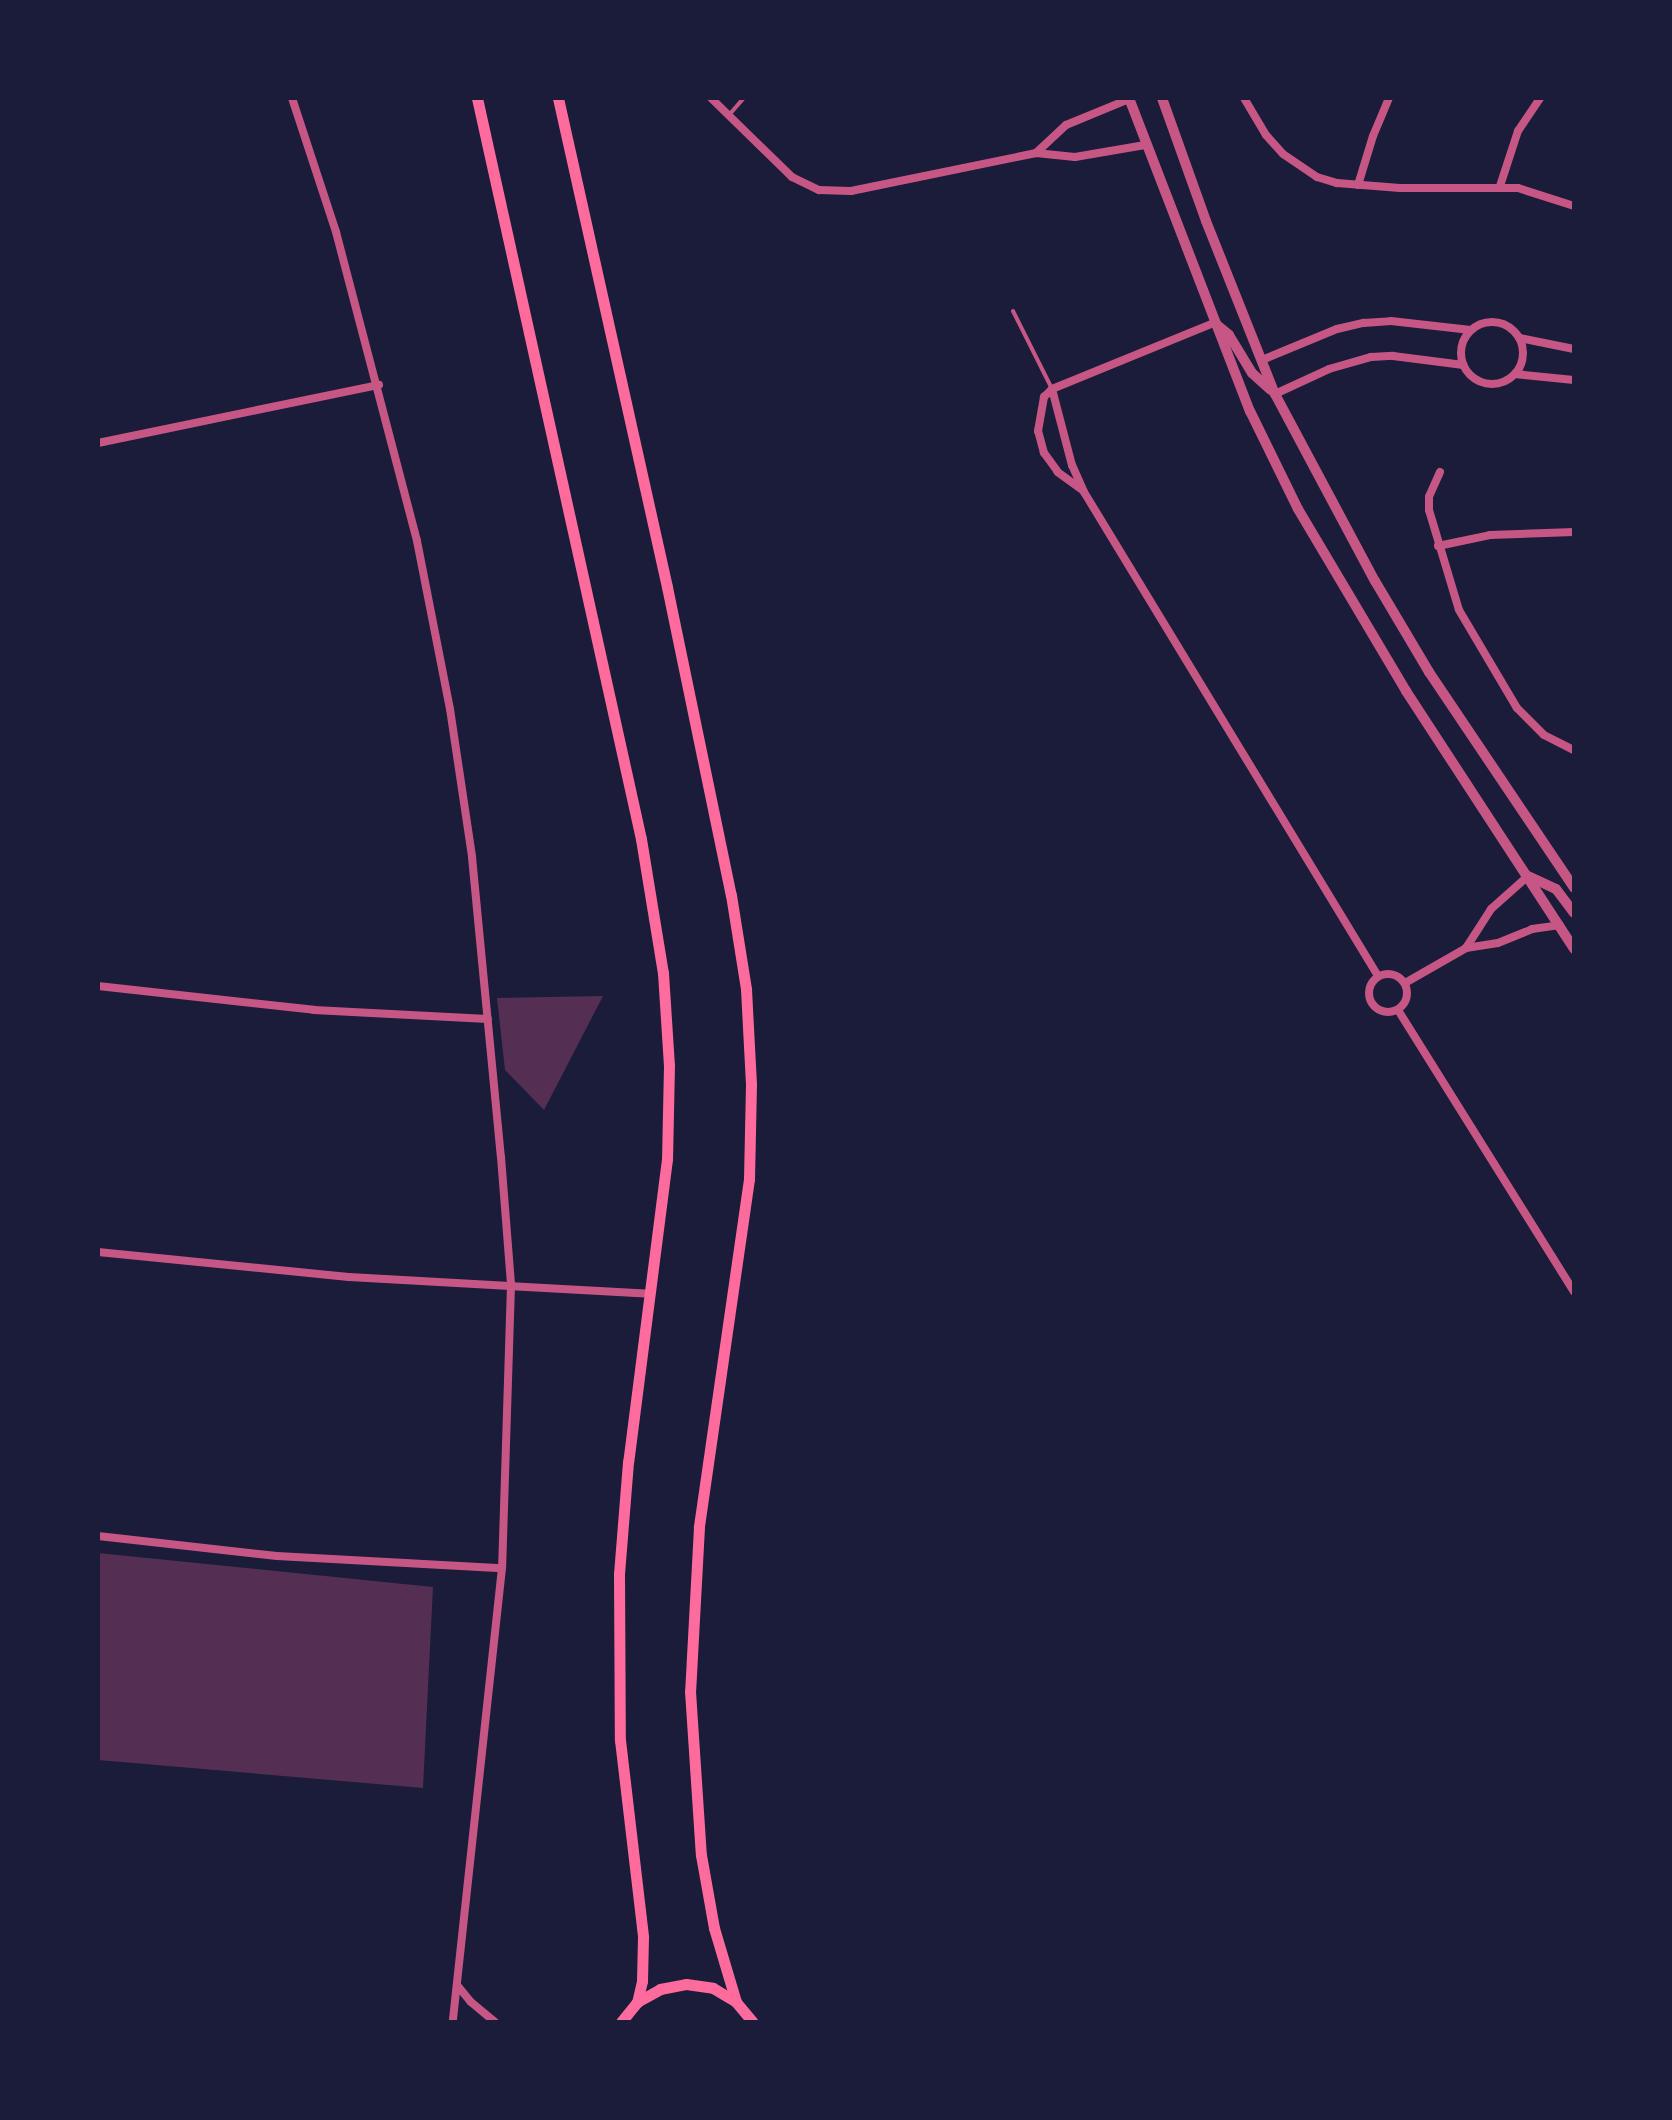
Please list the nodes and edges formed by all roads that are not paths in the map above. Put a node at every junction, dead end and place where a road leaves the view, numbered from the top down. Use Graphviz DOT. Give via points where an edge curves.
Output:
graph roads {
  1 [pos="292,98"];
  2 [pos="477,98"];
  3 [pos="558,98"];
  4 [pos="711,98"];
  5 [pos="744,98"];
  6 [pos="1129,98"];
  7 [pos="1162,98"];
  8 [pos="1244,98"];
  9 [pos="1389,98"];
  10 [pos="1540,98"];
  11 [pos="727,117"];
  12 [pos="1145,145"];
  13 [pos="1036,153"];
  14 [pos="1358,185"];
  15 [pos="1500,186"];
  16 [pos="1574,206"];
  17 [pos="1013,311"];
  18 [pos="1214,323"];
  19 [pos="1470,330"];
  20 [pos="1520,338"];
  21 [pos="1574,349"];
  22 [pos="1262,360"];
  23 [pos="1463,365"];
  24 [pos="1515,374"];
  25 [pos="1574,380"];
  26 [pos="379,385"];
  27 [pos="1052,389"];
  28 [pos="1275,394"];
  29 [pos="98,443"];
  30 [pos="1440,472"];
  31 [pos="1084,492"];
  32 [pos="1574,532"];
  33 [pos="1438,546"];
  34 [pos="1574,750"];
  35 [pos="1528,876"];
  36 [pos="1574,888"];
  37 [pos="1574,913"];
  38 [pos="1560,925"];
  39 [pos="1466,948"];
  40 [pos="1574,949"];
  41 [pos="1378,976"];
  42 [pos="1405,983"];
  43 [pos="98,986"];
  44 [pos="1398,1010"];
  45 [pos="488,1019"];
  46 [pos="98,1252"];
  47 [pos="511,1285"];
  48 [pos="1574,1292"];
  49 [pos="650,1294"];
  50 [pos="98,1536"];
  51 [pos="502,1568"];
  52 [pos="457,1985"];
  53 [pos="637,2002"];
  54 [pos="736,2002"];
  55 [pos="453,2022"];
  56 [pos="495,2022"];
  57 [pos="621,2022"];
  58 [pos="753,2022"];
  1 -- 26 [label="street"];
  2 -- 49 [label="main road" via="658,928 669,1112"];
  3 -- 54 [label="main road" via="667,587 746,989 749,1179 699,1527 690,1691 701,1855 714,1928"];
  4 -- 11 [label="street"];
  5 -- 11 [label="lane"];
  6 -- 12 [label="street"];
  6 -- 13 [label="street" via="1066,125"];
  7 -- 22 [label="street"];
  8 -- 14 [label="street" via="1266,135 1299,168"];
  9 -- 14 [label="street"];
  10 -- 15 [label="street" via="1518,131"];
  11 -- 13 [label="street" via="792,177 819,190 851,191"];
  12 -- 13 [label="street" via="1075,157"];
  12 -- 18 [label="street"];
  14 -- 15 [label="street"];
  15 -- 16 [label="street" via="1536,191"];
  17 -- 27 [label="lane"];
  18 -- 27 [label="street"];
  18 -- 28 [label="street"];
  18 -- 35 [label="street" via="1250,411 1346,594"];
  19 -- 20 [label="street" via="1484,322 1501,322"];
  19 -- 22 [label="street" via="1364,323"];
  19 -- 23 [label="street" via="1461,346"];
  20 -- 21 [label="street"];
  20 -- 24 [label="street" via="1522,361"];
  22 -- 28 [label="street"];
  23 -- 24 [label="street" via="1487,384"];
  23 -- 28 [label="street" via="1371,357 1339,365"];
  24 -- 25 [label="street"];
  26 -- 29 [label="street"];
  26 -- 45 [label="street" via="450,709"];
  27 -- 31 [label="street"];
  27 -- 31 [label="street" via="1040,414 1044,453"];
  28 -- 36 [label="street" via="1429,672"];
  30 -- 33 [label="street" via="1429,497"];
  31 -- 41 [label="street"];
  32 -- 33 [label="street" via="1490,535"];
  33 -- 34 [label="street" via="1469,629 1517,708 1544,735"];
  35 -- 37 [label="street" via="1556,889"];
  35 -- 38 [label="street"];
  35 -- 39 [label="street" via="1491,909"];
  38 -- 39 [label="street"];
  38 -- 40 [label="street"];
  39 -- 42 [label="street"];
  41 -- 42 [label="street" via="1393,974"];
  41 -- 44 [label="street" via="1370,988 1372,1003 1384,1012"];
  42 -- 44 [label="street" via="1407,998"];
  43 -- 45 [label="street" via="314,1010"];
  44 -- 48 [label="street"];
  45 -- 47 [label="street"];
  46 -- 47 [label="street" via="334,1276"];
  47 -- 49 [label="street"];
  47 -- 51 [label="street"];
  49 -- 53 [label="main road" via="626,1476 617,1629 625,1796 643,1937"];
  50 -- 51 [label="street" via="277,1556"];
  51 -- 52 [label="street"];
  52 -- 55 [label="street"];
  52 -- 56 [label="street"];
  53 -- 54 [label="main road" via="660,1989 686,1984 713,1988"];
  53 -- 57 [label="main road"];
  54 -- 58 [label="main road"];
}
